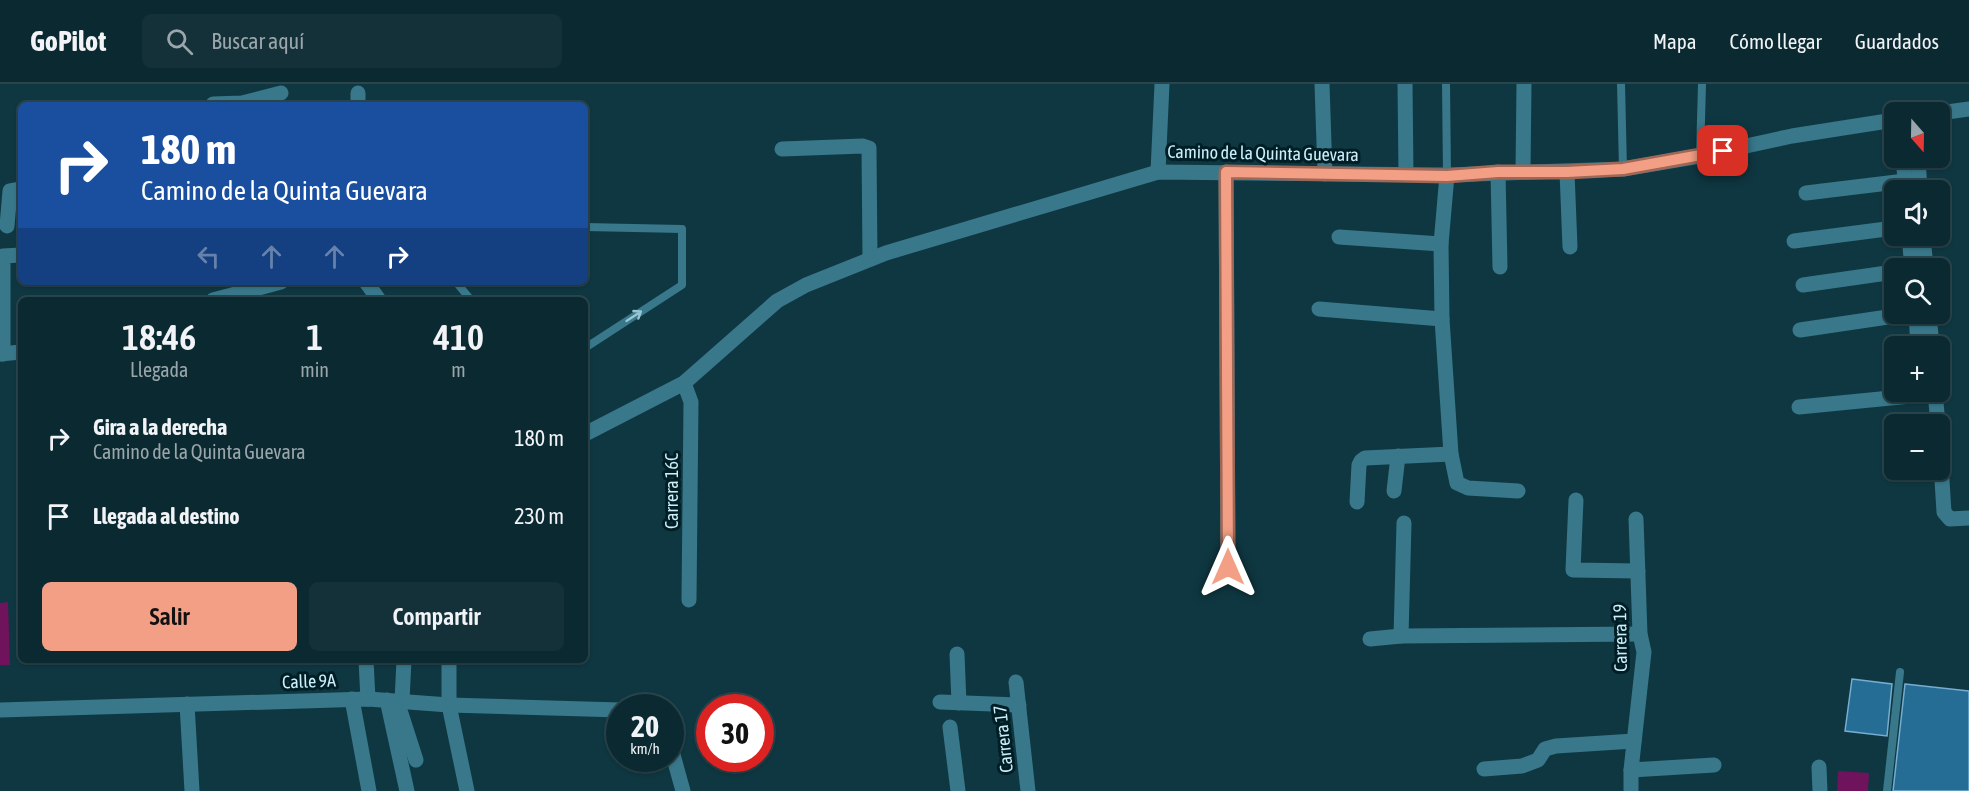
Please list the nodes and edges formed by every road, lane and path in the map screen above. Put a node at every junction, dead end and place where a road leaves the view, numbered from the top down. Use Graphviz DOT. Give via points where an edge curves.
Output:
graph roads {
  1 [pos="1162,84"];
  2 [pos="1322,84"];
  3 [pos="1405,84"];
  4 [pos="1446,84"];
  5 [pos="1524,84"];
  6 [pos="1621,84"];
  7 [pos="1702,84"];
  8 [pos="281,94"];
  9 [pos="246,102"];
  10 [pos="1969,109"];
  11 [pos="1950,112"];
  12 [pos="1884,122"];
  13 [pos="782,148"];
  14 [pos="1700,156"];
  15 [pos="1623,169"];
  16 [pos="1158,172"];
  17 [pos="1226,172"];
  18 [pos="1498,172"];
  19 [pos="1523,172"];
  20 [pos="1567,172"];
  21 [pos="1325,174"];
  22 [pos="1406,174"];
  23 [pos="1447,176"];
  24 [pos="1884,187"];
  25 [pos="18,190"];
  26 [pos="1806,193"];
  27 [pos="7,226"];
  28 [pos="588,227"];
  29 [pos="1884,229"];
  30 [pos="1339,237"];
  31 [pos="1794,241"];
  32 [pos="1440,244"];
  33 [pos="1570,247"];
  34 [pos="18,255"];
  35 [pos="870,259"];
  36 [pos="1500,267"];
  37 [pos="1884,273"];
  38 [pos="269,285"];
  39 [pos="368,285"];
  40 [pos="458,285"];
  41 [pos="1803,285"];
  42 [pos="224,297"];
  43 [pos="378,297"];
  44 [pos="468,297"];
  45 [pos="1319,309"];
  46 [pos="1884,318"];
  47 [pos="1442,319"];
  48 [pos="1800,330"];
  49 [pos="588,346"];
  50 [pos="18,352"];
  51 [pos="1,354"];
  52 [pos="684,383"];
  53 [pos="1884,399"];
  54 [pos="1799,407"];
  55 [pos="588,432"];
  56 [pos="1451,454"];
  57 [pos="1398,456"];
  58 [pos="1942,480"];
  59 [pos="1518,490"];
  60 [pos="1394,491"];
  61 [pos="1576,500"];
  62 [pos="1356,502"];
  63 [pos="1969,518"];
  64 [pos="1636,519"];
  65 [pos="1404,523"];
  66 [pos="1228,567"];
  67 [pos="1638,571"];
  68 [pos="689,600"];
  69 [pos="1640,634"];
  70 [pos="1401,636"];
  71 [pos="1370,639"];
  72 [pos="957,654"];
  73 [pos="366,663"];
  74 [pos="403,663"];
  75 [pos="449,663"];
  76 [pos="1900,672"];
  77 [pos="1016,682"];
  78 [pos="352,699"];
  79 [pos="368,699"];
  80 [pos="396,701"];
  81 [pos="940,702"];
  82 [pos="959,703"];
  83 [pos="187,705"];
  84 [pos="449,705"];
  85 [pos="1019,705"];
  86 [pos="0,710"];
  87 [pos="606,710"];
  88 [pos="950,728"];
  89 [pos="1634,741"];
  90 [pos="416,760"];
  91 [pos="1714,765"];
  92 [pos="1819,767"];
  93 [pos="1484,769"];
  94 [pos="1631,770"];
  95 [pos="678,772"];
  96 [pos="192,791"];
  97 [pos="369,791"];
  98 [pos="407,791"];
  99 [pos="467,791"];
  100 [pos="683,791"];
  101 [pos="958,791"];
  102 [pos="1028,791"];
  103 [pos="1631,791"];
  104 [pos="1820,791"];
  105 [pos="1887,791"];
  1 -- 16 [label="street"];
  2 -- 21 [label="street"];
  3 -- 22 [label="street"];
  4 -- 23 [label="lane"];
  5 -- 19 [label="street"];
  6 -- 15 [label="lane"];
  7 -- 14 [label="lane"];
  8 -- 9 [label="street"];
  10 -- 11 [label="street"];
  12 -- 14 [label="street, Camino de la Quinta Guevara"];
  13 -- 35 [label="street" via="868,148"];
  14 -- 15 [label="street, Camino de la Quinta Guevara"];
  15 -- 20 [label="street, Camino de la Quinta Guevara"];
  16 -- 17 [label="street, Camino de la Quinta Guevara"];
  16 -- 35 [label="street, Camino de la Quinta Guevara"];
  17 -- 21 [label="street, Camino de la Quinta Guevara"];
  17 -- 66 [label="street"];
  18 -- 19 [label="street, Camino de la Quinta Guevara"];
  18 -- 23 [label="street, Camino de la Quinta Guevara"];
  18 -- 36 [label="street"];
  19 -- 20 [label="street, Camino de la Quinta Guevara"];
  20 -- 33 [label="street"];
  21 -- 22 [label="street, Camino de la Quinta Guevara"];
  22 -- 23 [label="street, Camino de la Quinta Guevara"];
  23 -- 32 [label="street"];
  24 -- 26 [label="street"];
  25 -- 27 [label="street" via="10,191"];
  49 -- 28 [label="lane, one-way" via="682,285 682,229"];
  29 -- 31 [label="street"];
  30 -- 32 [label="street"];
  32 -- 47 [label="street"];
  34 -- 51 [label="street" via="3,256"];
  35 -- 52 [label="street, Camino de la Quinta Guevara" via="777,301"];
  37 -- 41 [label="street"];
  38 -- 42 [label="street"];
  39 -- 43 [label="street"];
  40 -- 44 [label="lane"];
  45 -- 47 [label="street"];
  46 -- 48 [label="street"];
  47 -- 56 [label="street"];
  50 -- 51 [label="street"];
  52 -- 55 [label="street, Camino de la Quinta Guevara"];
  52 -- 68 [label="street, Carrera 16C" via="691,402"];
  53 -- 54 [label="street"];
  56 -- 57 [label="street"];
  56 -- 59 [label="street" via="1456,483 1468,488"];
  57 -- 60 [label="street"];
  57 -- 62 [label="street" via="1361,460"];
  58 -- 63 [label="street" via="1944,512 1950,519"];
  61 -- 67 [label="street" via="1573,570"];
  64 -- 67 [label="street, Carrera 19"];
  65 -- 70 [label="street"];
  67 -- 69 [label="street, Carrera 19"];
  69 -- 70 [label="street"];
  69 -- 89 [label="street, Carrera 19" via="1644,651"];
  70 -- 71 [label="street"];
  72 -- 82 [label="street"];
  73 -- 79 [label="street"];
  74 -- 80 [label="street"];
  75 -- 84 [label="street"];
  76 -- 105 [label="lane"];
  77 -- 85 [label="street, Carrera 17"];
  78 -- 79 [label="street, Calle 9A"];
  78 -- 83 [label="street, Calle 9A"];
  78 -- 97 [label="street"];
  79 -- 80 [label="street, Calle 9A"];
  80 -- 84 [label="street, Calle 9A"];
  80 -- 90 [label="street"];
  80 -- 98 [label="street"];
  81 -- 82 [label="street"];
  82 -- 85 [label="street"];
  83 -- 86 [label="street, Calle 9A"];
  83 -- 96 [label="street"];
  84 -- 87 [label="street, Calle 9A"];
  84 -- 99 [label="street"];
  85 -- 102 [label="street, Carrera 17"];
  88 -- 101 [label="street"];
  89 -- 93 [label="street" via="1556,746 1522,766"];
  89 -- 94 [label="street, Carrera 19"];
  91 -- 94 [label="street"];
  92 -- 104 [label="street"];
  94 -- 103 [label="street, Carrera 19"];
  95 -- 100 [label="street"];
}
